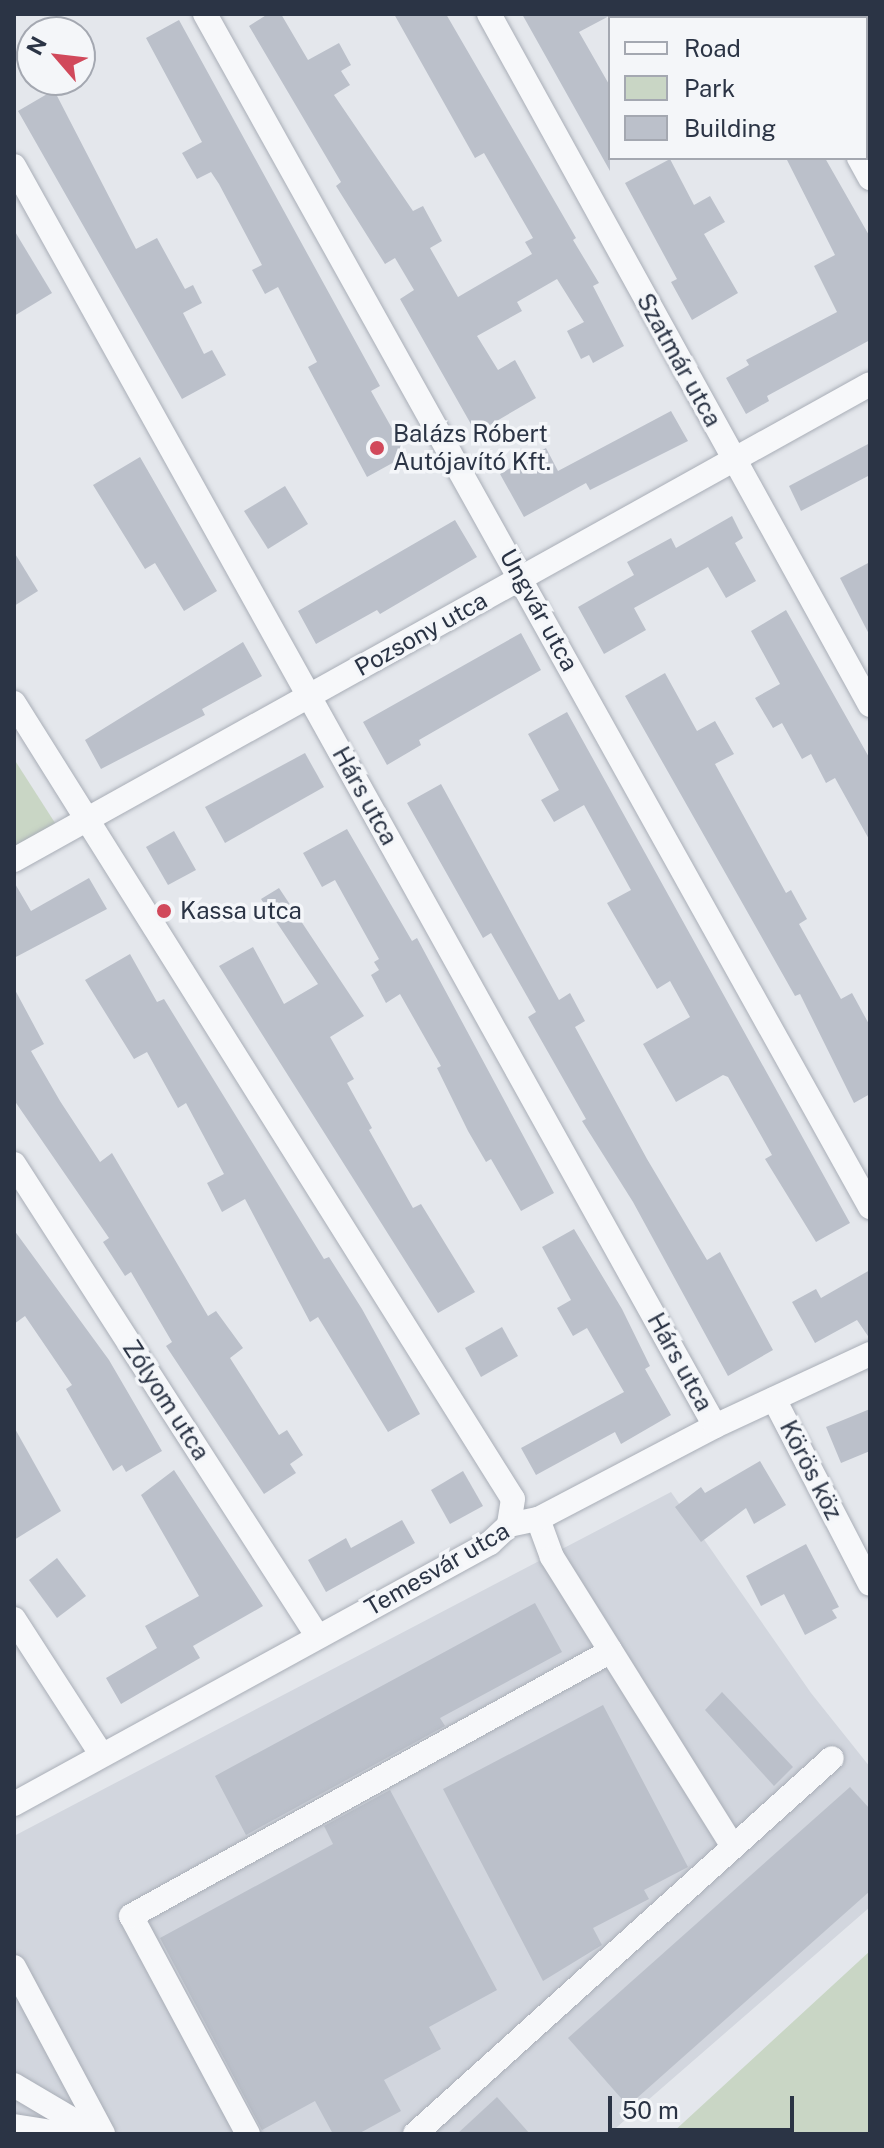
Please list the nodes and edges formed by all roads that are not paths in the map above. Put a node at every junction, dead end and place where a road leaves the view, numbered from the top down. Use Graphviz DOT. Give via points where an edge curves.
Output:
graph roads {
  1 [pos="205,14"];
  2 [pos="489,14"];
  3 [pos="860,160"];
  4 [pos="14,166"];
  5 [pos="870,178"];
  6 [pos="870,384"];
  7 [pos="733,460"];
  8 [pos="522,578"];
  9 [pos="309,696"];
  10 [pos="14,703"];
  11 [pos="870,705"];
  12 [pos="87,820"];
  13 [pos="14,860"];
  14 [pos="14,1164"];
  15 [pos="870,1207"];
  16 [pos="870,1354"];
  17 [pos="774,1399"];
  18 [pos="715,1426"];
  19 [pos="538,1519"];
  20 [pos="509,1525"];
  21 [pos="870,1584"];
  22 [pos="14,1619"];
  23 [pos="318,1637"];
  24 [pos="611,1651"];
  25 [pos="101,1754"];
  26 [pos="832,1758"];
  27 [pos="14,1804"];
  28 [pos="732,1845"];
  29 [pos="14,1967"];
  30 [pos="14,2085"];
  31 [pos="14,2126"];
  32 [pos="64,2134"];
  33 [pos="97,2134"];
  34 [pos="103,2134"];
  35 [pos="248,2134"];
  36 [pos="415,2134"];
  1 -- 8 [label="street, Ungvár utca"];
  2 -- 7 [label="street, Szatmár utca"];
  3 -- 5 [label="street"];
  4 -- 9 [label="street, Hárs utca"];
  6 -- 7 [label="street, Pozsony utca"];
  7 -- 8 [label="street, Pozsony utca"];
  7 -- 11 [label="street, Szatmár utca"];
  8 -- 9 [label="street, Pozsony utca"];
  8 -- 15 [label="street, Ungvár utca"];
  9 -- 12 [label="street, Pozsony utca"];
  9 -- 18 [label="street, Hárs utca"];
  10 -- 12 [label="street"];
  12 -- 13 [label="street, Pozsony utca"];
  12 -- 20 [label="street" via="513,1499"];
  14 -- 23 [label="street, Zólyom utca"];
  16 -- 17 [label="street, Temesvár utca"];
  17 -- 18 [label="street, Temesvár utca"];
  17 -- 21 [label="street, Körös köz"];
  18 -- 19 [label="street, Temesvár utca"];
  19 -- 20 [label="street, Temesvár utca"];
  19 -- 24 [label="street" via="552,1557"];
  20 -- 23 [label="street, Temesvár utca" via="490,1543"];
  22 -- 25 [label="street"];
  23 -- 25 [label="street, Temesvár utca"];
  24 -- 28 [label="street"];
  24 -- 35 [label="street" via="131,1916"];
  25 -- 27 [label="street, Temesvár utca"];
  26 -- 28 [label="street"];
  28 -- 36 [label="street"];
  29 -- 34 [label="street"];
  30 -- 33 [label="street"];
  31 -- 32 [label="street"];
}
